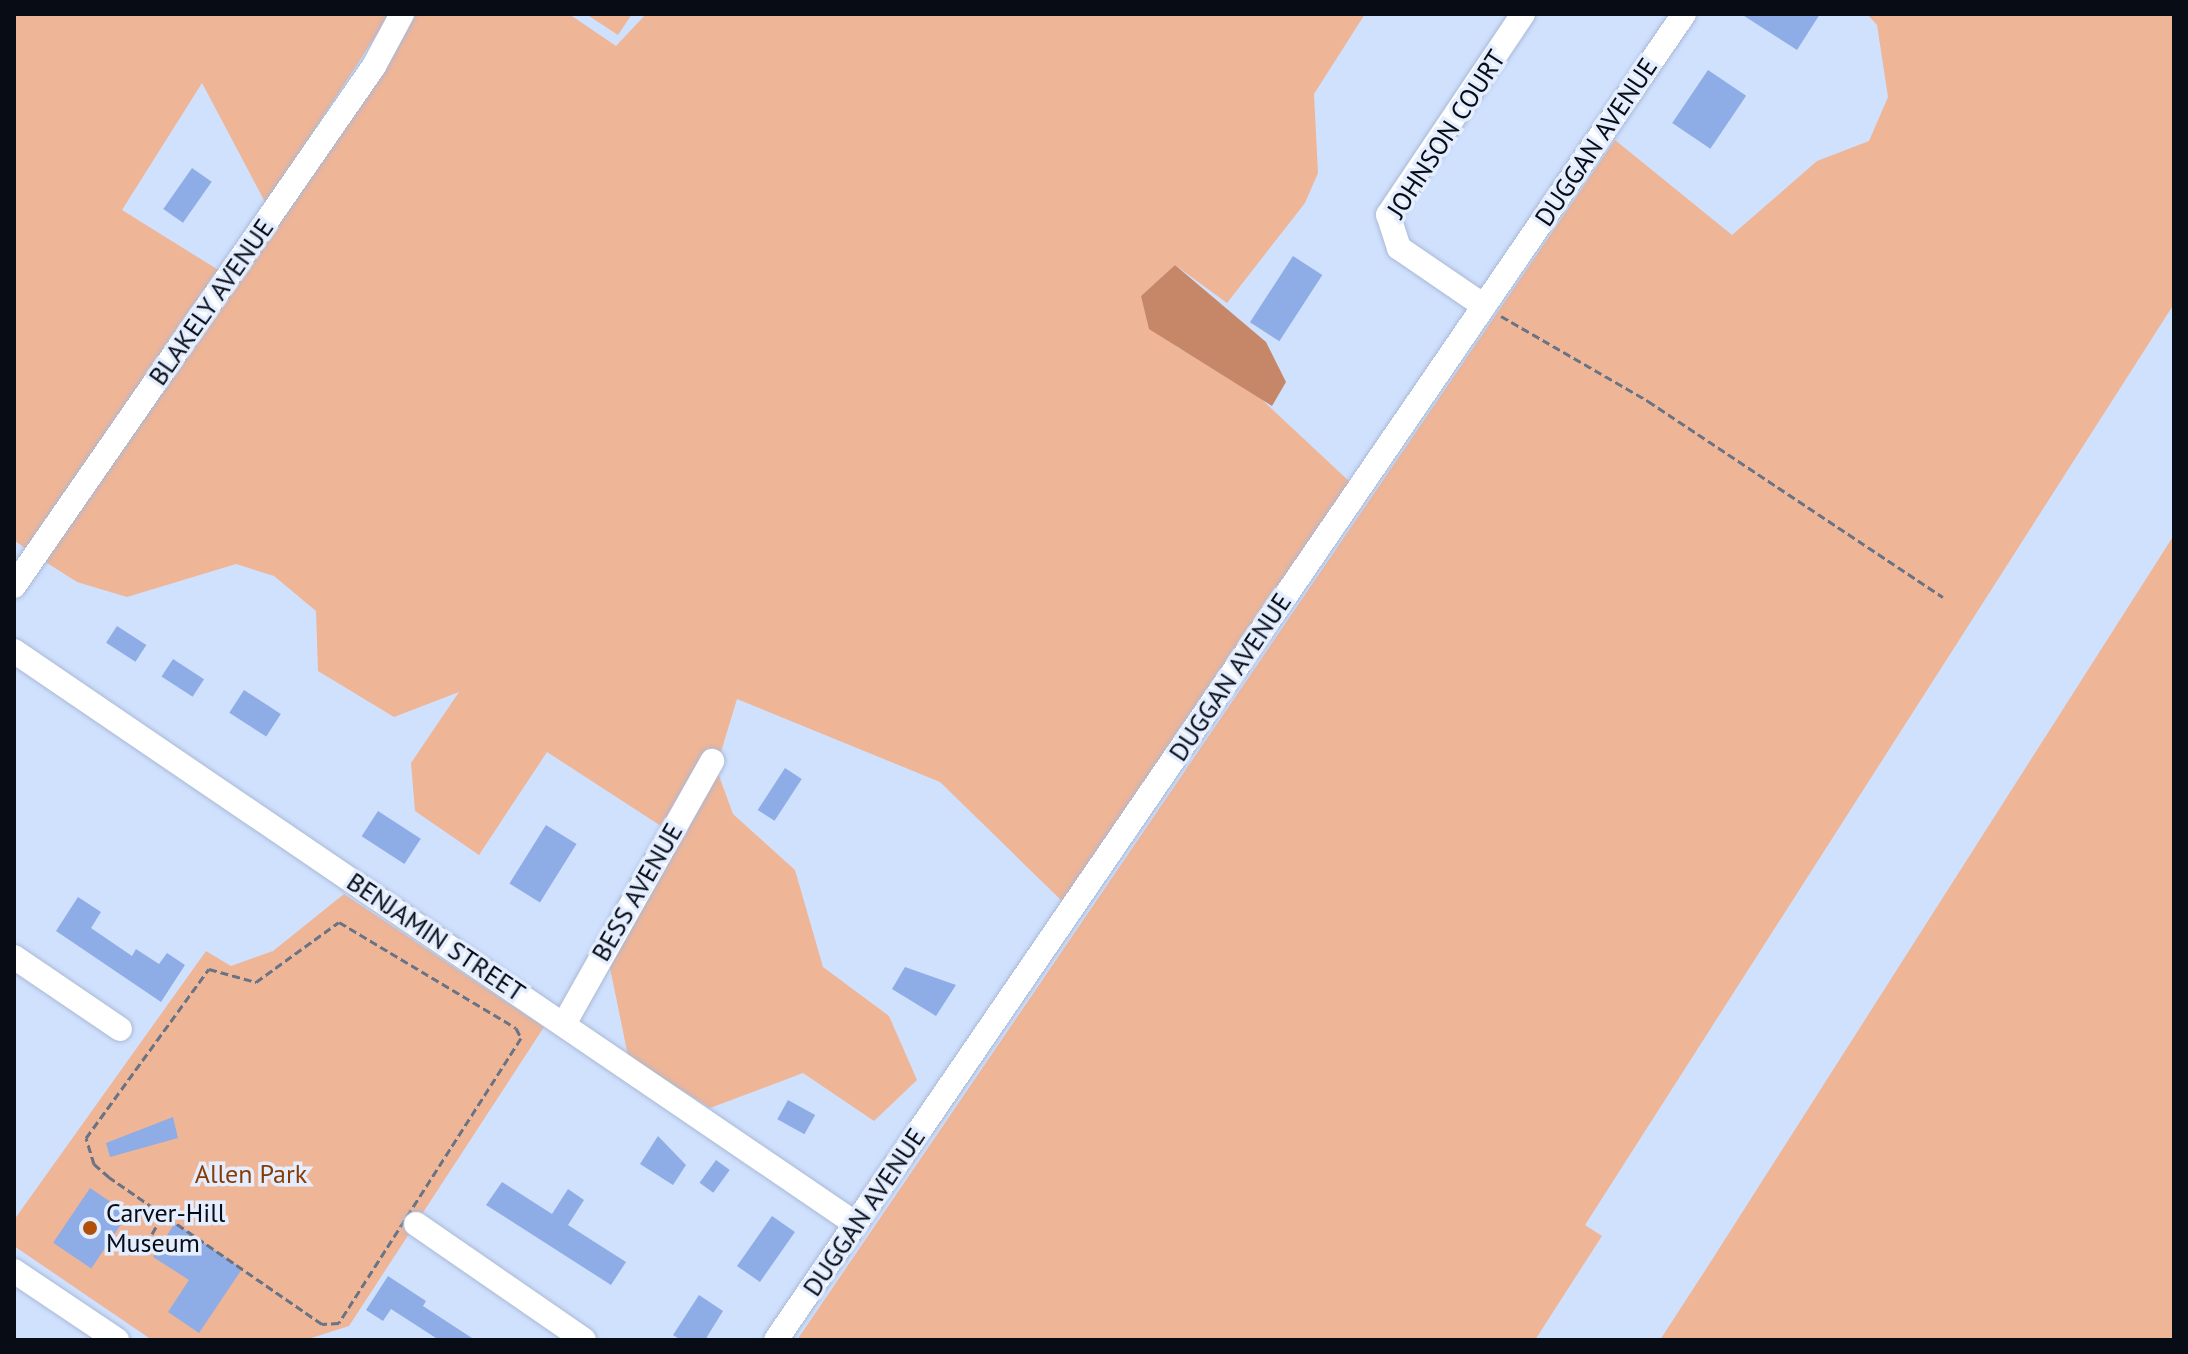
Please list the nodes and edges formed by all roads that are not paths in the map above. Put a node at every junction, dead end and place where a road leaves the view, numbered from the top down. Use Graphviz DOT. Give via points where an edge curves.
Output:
graph roads {
  1 [pos="402,14"];
  2 [pos="1523,14"];
  3 [pos="1684,14"];
  4 [pos="1484,306"];
  5 [pos="22,559"];
  6 [pos="14,586"];
  7 [pos="14,651"];
  8 [pos="712,761"];
  9 [pos="14,957"];
  10 [pos="564,1024"];
  11 [pos="120,1029"];
  12 [pos="416,1224"];
  13 [pos="856,1224"];
  14 [pos="14,1271"];
  15 [pos="117,1340"];
  16 [pos="584,1340"];
  17 [pos="776,1340"];
  1 -- 5 [label="street, BLAKELY AVENUE" via="374,66"];
  2 -- 4 [label="street, JOHNSON COURT" via="1388,215 1390,238 1399,248"];
  3 -- 4 [label="street, DUGGAN AVENUE"];
  4 -- 13 [label="street, DUGGAN AVENUE"];
  5 -- 6 [label="street, BLAKELY AVENUE"];
  7 -- 10 [label="street, BENJAMIN STREET"];
  8 -- 10 [label="street, BESS AVENUE"];
  9 -- 11 [label="street"];
  10 -- 13 [label="street, BENJAMIN STREET"];
  12 -- 16 [label="street"];
  13 -- 17 [label="street, DUGGAN AVENUE"];
  14 -- 15 [label="street"];
}
